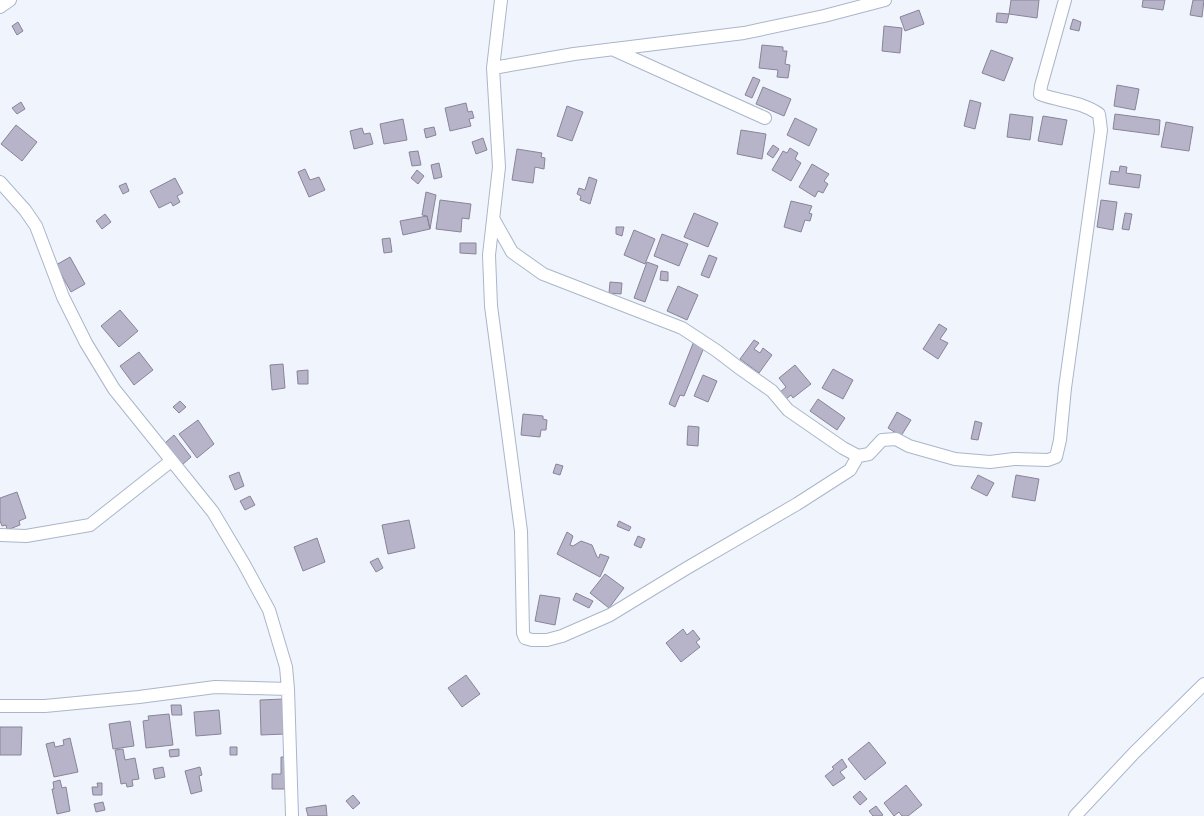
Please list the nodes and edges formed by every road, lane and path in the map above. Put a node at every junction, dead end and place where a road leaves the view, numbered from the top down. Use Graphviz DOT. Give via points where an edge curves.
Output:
graph roads {
  1 [pos="10,0"];
  2 [pos="501,0"];
  3 [pos="885,0"];
  4 [pos="1065,0"];
  5 [pos="0,7"];
  6 [pos="612,49"];
  7 [pos="492,68"];
  8 [pos="765,118"];
  9 [pos="0,182"];
  10 [pos="494,220"];
  11 [pos="858,456"];
  12 [pos="171,461"];
  13 [pos="0,535"];
  14 [pos="1204,684"];
  15 [pos="288,689"];
  16 [pos="0,706"];
  17 [pos="292,816"];
  18 [pos="1075,816"];
  1 -- 5 [label="street"];
  2 -- 7 [label="street"];
  3 -- 6 [label="street" via="744,33"];
  4 -- 11 [label="street" via="1040,94 1091,108 1099,114 1101,130 1056,457 990,462 955,460 896,439 882,440 869,454"];
  6 -- 7 [label="street"];
  6 -- 8 [label="street"];
  7 -- 10 [label="street" via="499,167"];
  9 -- 12 [label="street" via="36,226 63,297 86,344 114,389"];
  10 -- 11 [label="street" via="512,252 543,274 682,328 772,390 788,410"];
  10 -- 11 [label="street" via="489,255 491,306 521,531 525,638 547,640 562,636 610,615 798,504 850,470"];
  12 -- 13 [label="street" via="90,526 26,536"];
  12 -- 15 [label="street" via="213,512 270,610 286,667"];
  14 -- 18 [label="street"];
  15 -- 16 [label="street" via="215,687 45,706"];
  15 -- 17 [label="street"];
}
